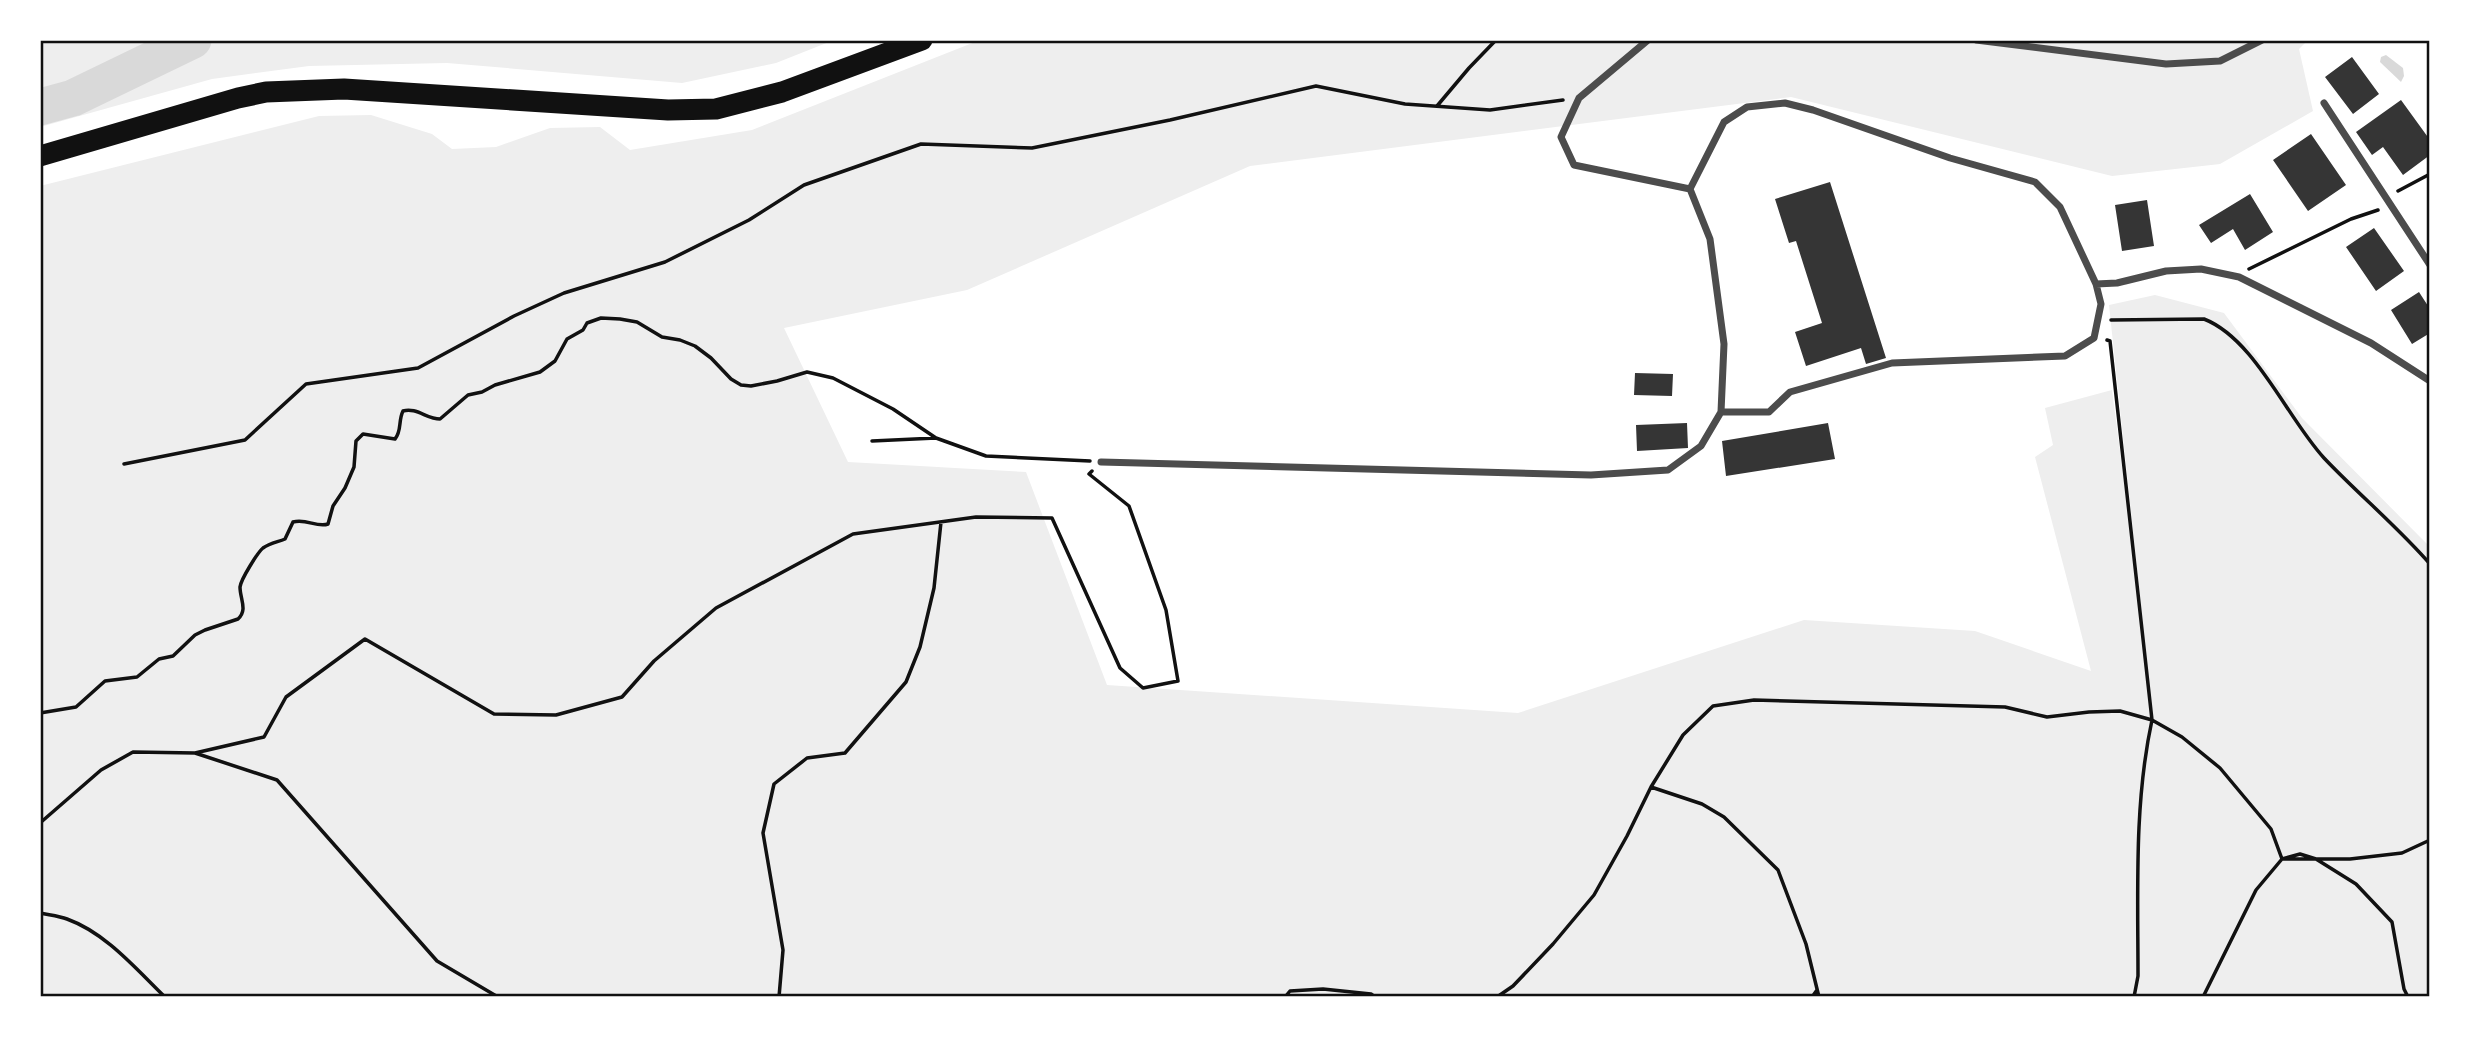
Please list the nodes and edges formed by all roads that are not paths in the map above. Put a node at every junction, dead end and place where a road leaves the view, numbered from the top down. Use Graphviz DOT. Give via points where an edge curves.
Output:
graph roads {
  1 [pos="922,40"];
  2 [pos="1648,40"];
  3 [pos="1976,40"];
  4 [pos="2262,40"];
  5 [pos="2324,103"];
  6 [pos="40,156"];
  7 [pos="1690,188"];
  8 [pos="2430,265"];
  9 [pos="2096,284"];
  10 [pos="2430,381"];
  11 [pos="1721,412"];
  12 [pos="1101,462"];
  1 -- 6 [label="highway" via="782,92 716,108 668,110 306,89 238,98"];
  2 -- 7 [label="street" via="1579,99 1561,137 1574,165"];
  3 -- 4 [label="street" via="2166,64 2220,61"];
  5 -- 8 [label="street"];
  7 -- 9 [label="street" via="1724,122 1747,107 1785,103 2035,182 2060,207"];
  7 -- 11 [label="street" via="1710,239 1724,344"];
  9 -- 10 [label="street" via="2190,269 2239,276 2371,343"];
  9 -- 11 [label="street" via="2101,304 2094,338 2065,356 1892,363 1790,392 1769,412"];
  11 -- 12 [label="street" via="1701,446 1668,470 1591,475"];
}
